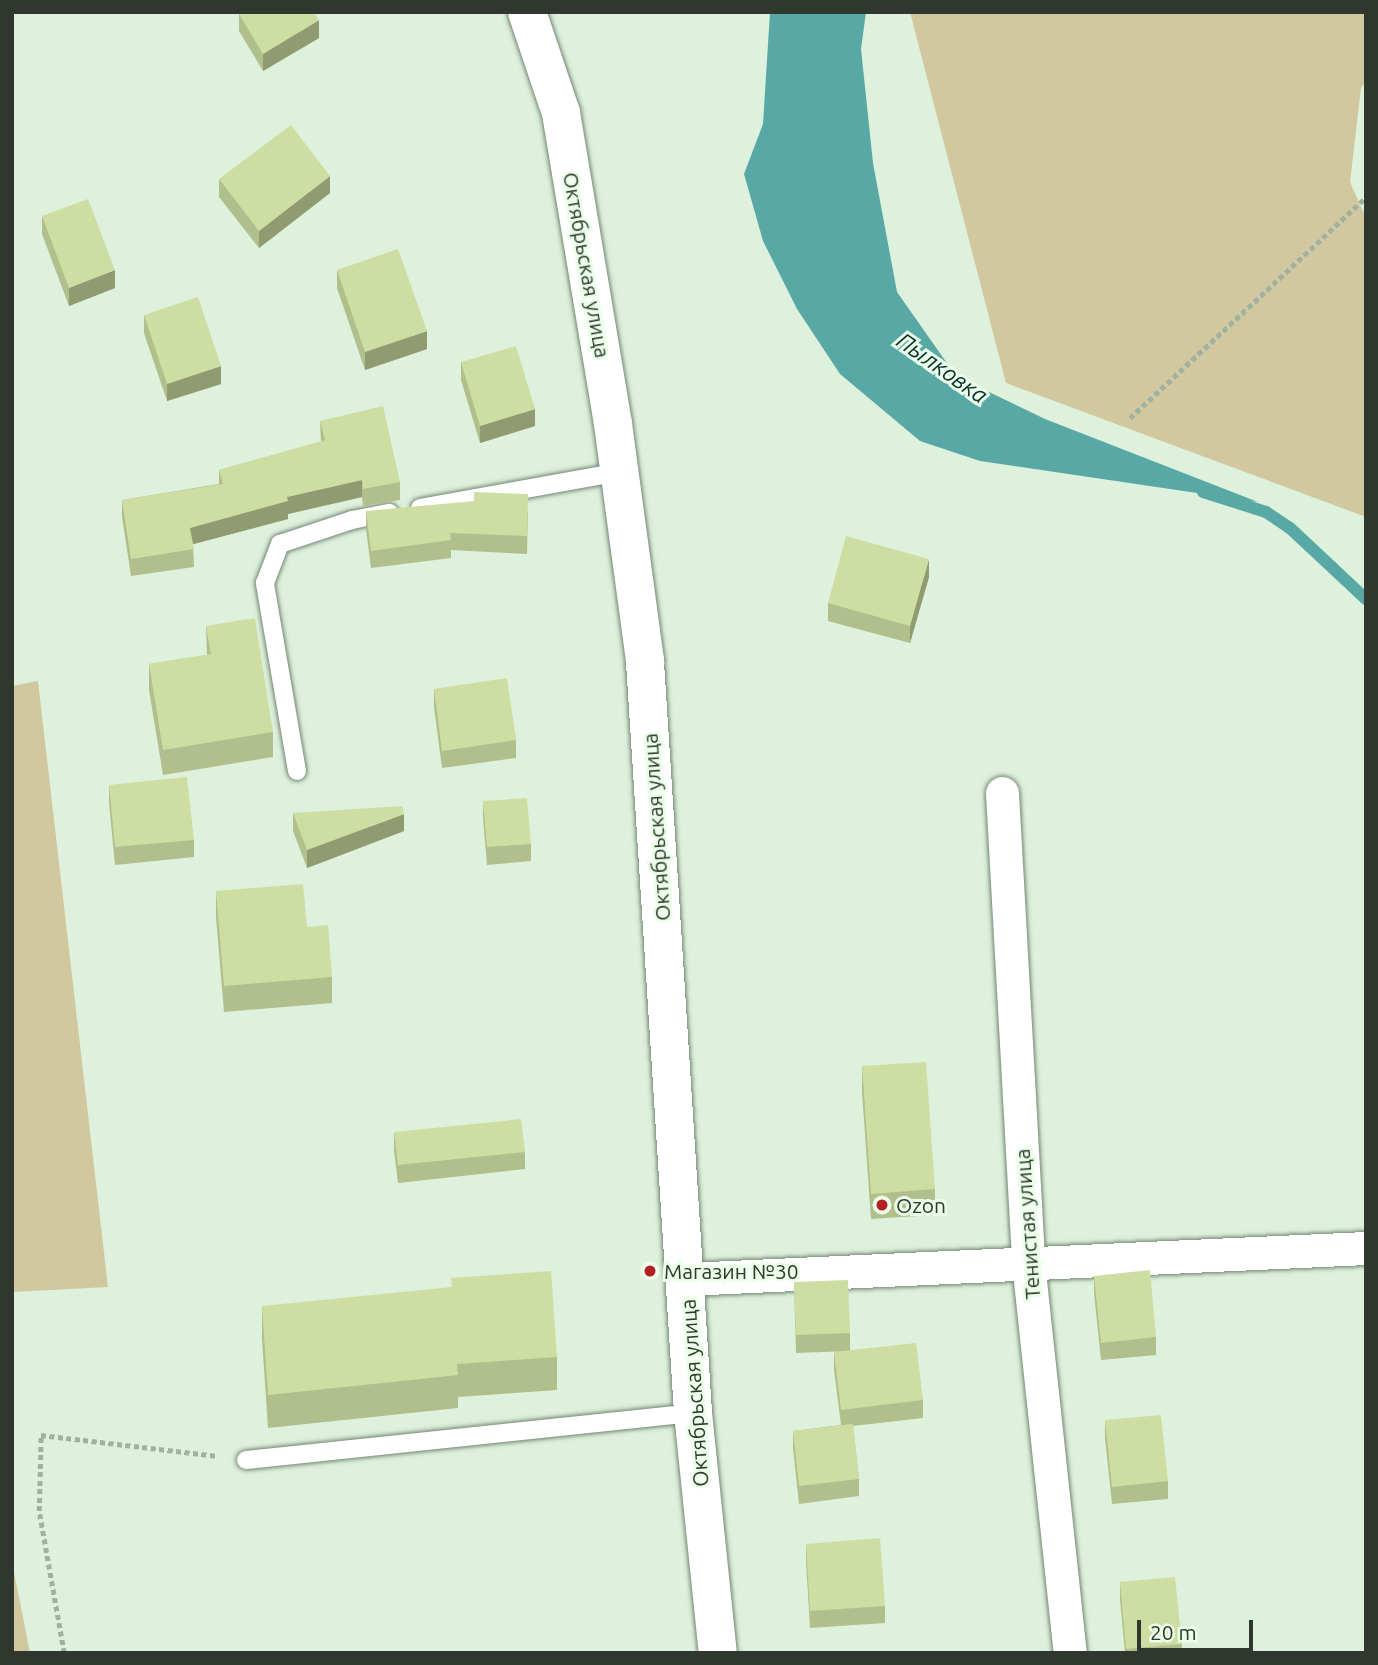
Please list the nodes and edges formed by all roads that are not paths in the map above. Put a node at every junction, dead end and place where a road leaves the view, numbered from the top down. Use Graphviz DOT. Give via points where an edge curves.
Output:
graph roads {
  1 [pos="527,12"];
  2 [pos="620,472"];
  3 [pos="297,771"];
  4 [pos="1002,793"];
  5 [pos="1366,1248"];
  6 [pos="1028,1262"];
  7 [pos="687,1279"];
  8 [pos="694,1413"];
  9 [pos="246,1460"];
  10 [pos="718,1653"];
  11 [pos="1070,1653"];
  1 -- 2 [label="street, Октябрьская улица" via="561,113"];
  2 -- 3 [label="lane" via="352,520 280,544 264,583"];
  2 -- 7 [label="street, Октябрьская улица" via="645,662"];
  4 -- 6 [label="street, Тенистая улица"];
  5 -- 6 [label="street"];
  6 -- 7 [label="street"];
  6 -- 11 [label="street, Тенистая улица"];
  7 -- 8 [label="street, Октябрьская улица"];
  8 -- 9 [label="lane"];
  8 -- 10 [label="street, Октябрьская улица"];
}
